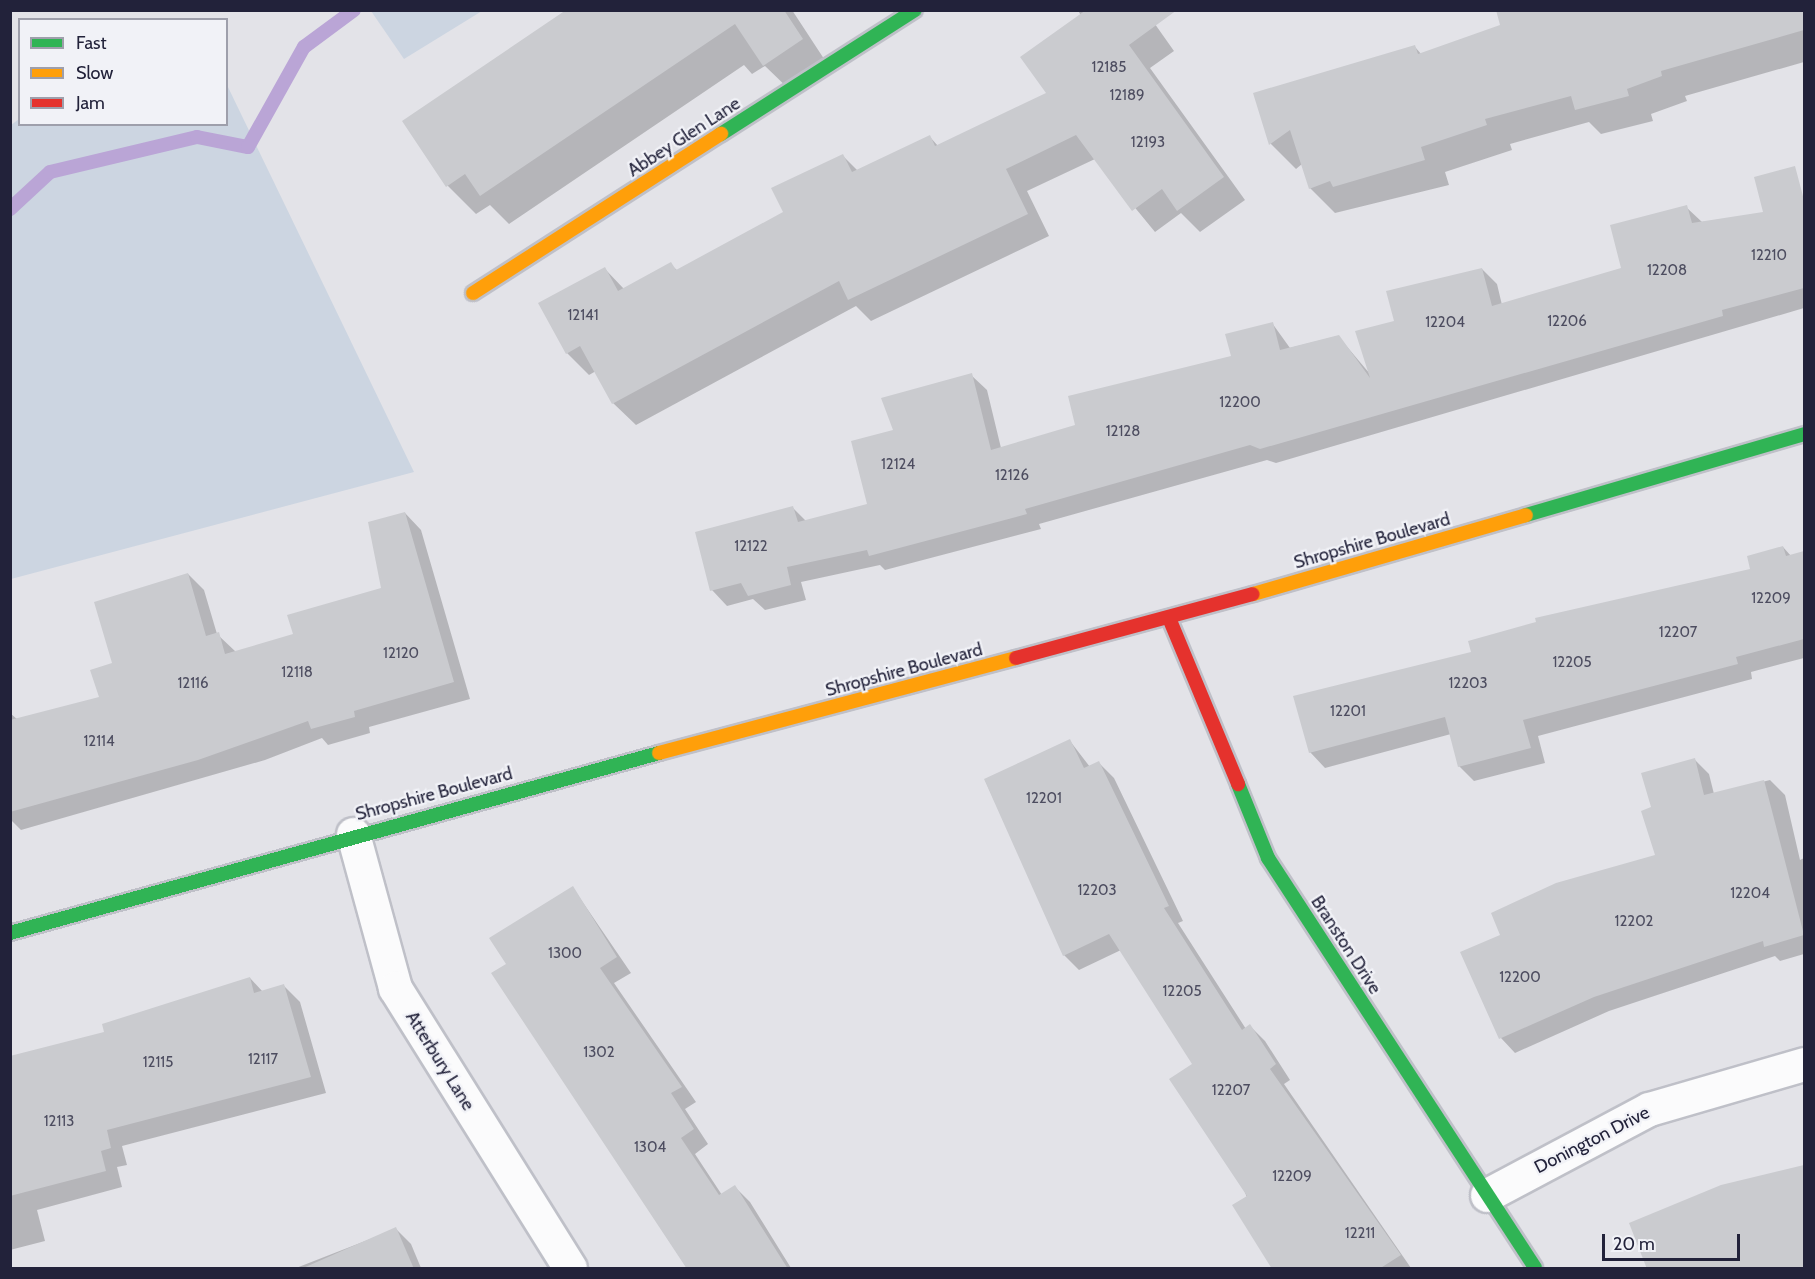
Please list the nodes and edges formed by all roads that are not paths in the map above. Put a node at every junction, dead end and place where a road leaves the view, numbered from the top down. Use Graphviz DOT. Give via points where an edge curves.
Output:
graph roads {
  1 [pos="915,10"];
  2 [pos="473,293"];
  3 [pos="1804,434"];
  4 [pos="1169,618"];
  5 [pos="353,834"];
  6 [pos="10,933"];
  7 [pos="1804,1064"];
  8 [pos="1487,1195"];
  9 [pos="570,1269"];
  10 [pos="1535,1269"];
  1 -- 2 [label="street, Abbey Glen Lane"];
  3 -- 4 [label="street, Shropshire Boulevard"];
  4 -- 5 [label="street, Shropshire Boulevard"];
  4 -- 8 [label="street, Branston Drive" via="1268,858"];
  5 -- 6 [label="street, Shropshire Boulevard"];
  5 -- 9 [label="street, Atterbury Lane" via="395,988"];
  7 -- 8 [label="street, Donington Drive" via="1649,1109"];
  8 -- 10 [label="street, Branston Drive"];
}
